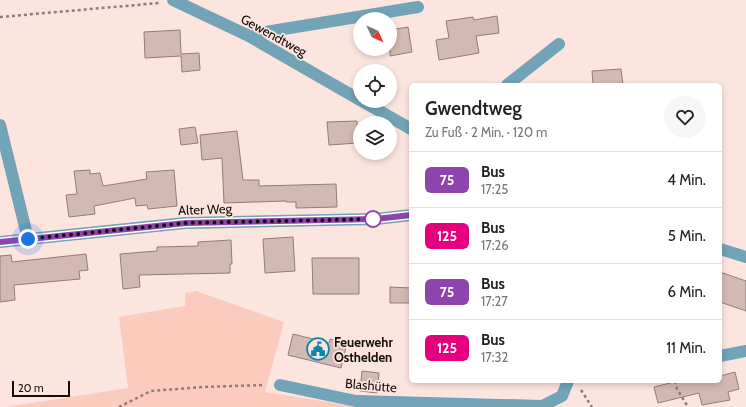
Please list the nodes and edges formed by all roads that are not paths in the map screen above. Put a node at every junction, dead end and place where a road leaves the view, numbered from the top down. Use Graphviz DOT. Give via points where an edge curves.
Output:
graph roads {
  1 [pos="174,1"];
  2 [pos="418,7"];
  3 [pos="247,35"];
  4 [pos="559,44"];
  5 [pos="510,83"];
  6 [pos="353,95"];
  7 [pos="375,108"];
  8 [pos="0,125"];
  9 [pos="409,128"];
  10 [pos="409,215"];
  11 [pos="28,239"];
  12 [pos="0,242"];
  13 [pos="722,249"];
  14 [pos="746,257"];
  15 [pos="746,351"];
  16 [pos="722,356"];
  17 [pos="567,383"];
  18 [pos="280,385"];
  1 -- 3 [label="street, Gewendtweg"];
  2 -- 3 [label="street"];
  3 -- 6 [label="street, Gewendtweg"];
  4 -- 5 [label="street"];
  7 -- 9 [label="street, Gewendtweg"];
  8 -- 11 [label="street"];
  10 -- 11 [label="street, Alter Weg" via="376,219 186,223"];
  11 -- 12 [label="street, Alter Weg"];
  13 -- 14 [label="street"];
  15 -- 16 [label="street"];
  17 -- 18 [label="street, Blashütte" via="562,396 542,406 356,400"];
}
